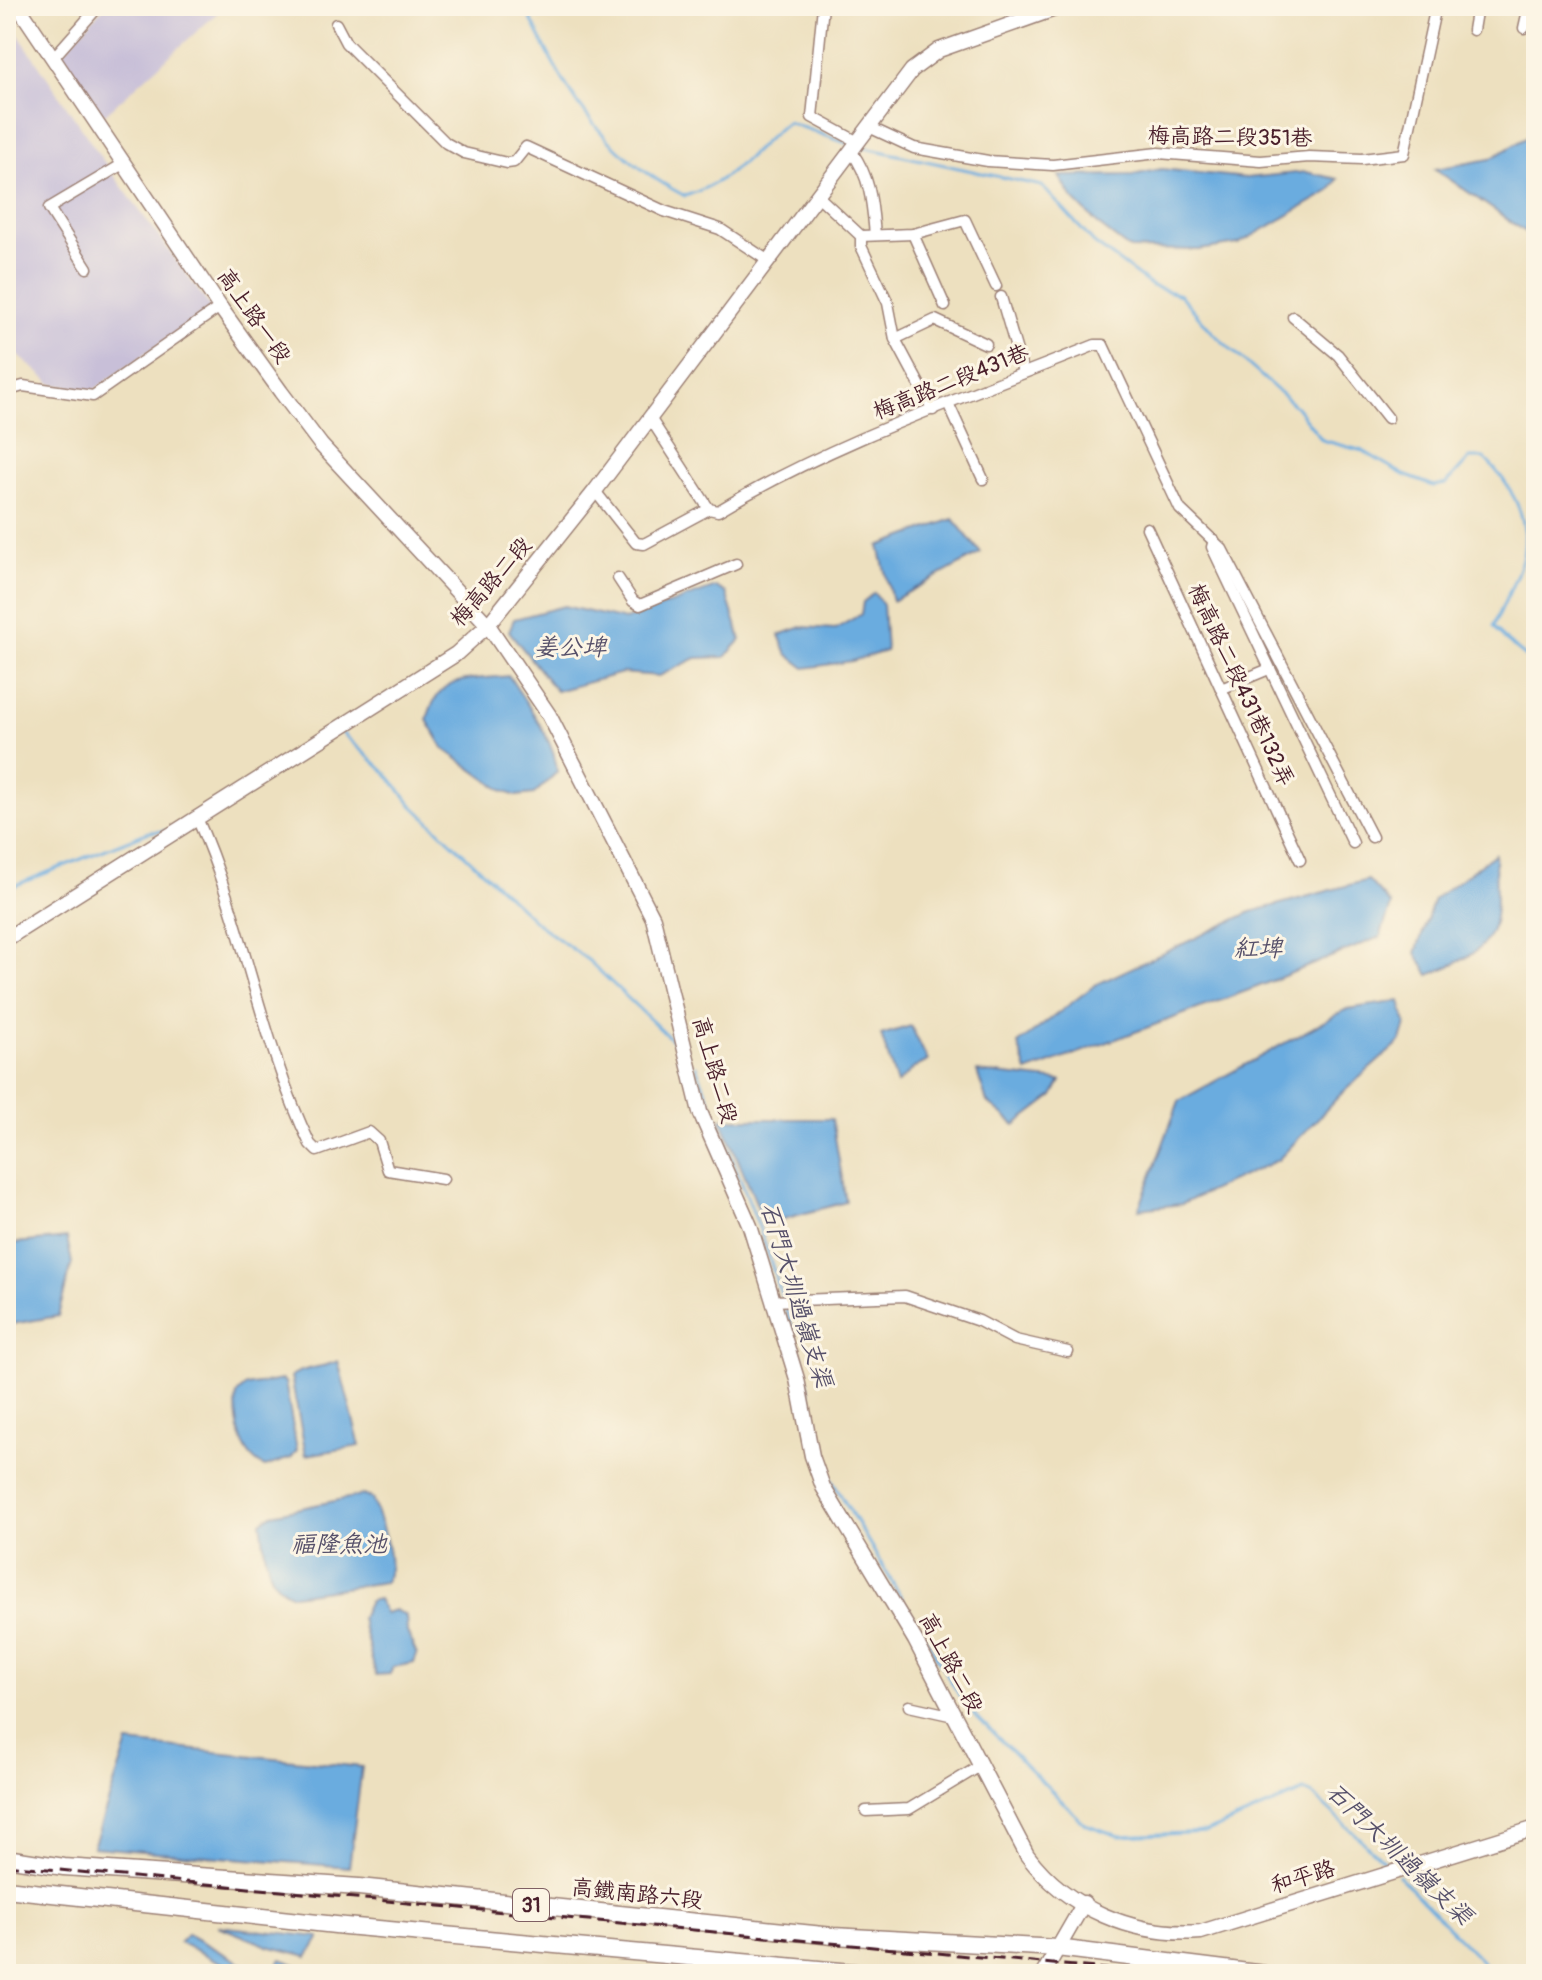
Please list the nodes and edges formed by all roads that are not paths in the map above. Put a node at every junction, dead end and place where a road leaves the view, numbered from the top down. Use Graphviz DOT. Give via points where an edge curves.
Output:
graph roads {
  1 [pos="18,6"];
  2 [pos="99,6"];
  3 [pos="823,6"];
  4 [pos="1063,6"];
  5 [pos="1436,6"];
  6 [pos="1477,6"];
  7 [pos="1529,6"];
  8 [pos="336,24"];
  9 [pos="1524,28"];
  10 [pos="1473,30"];
  11 [pos="53,58"];
  12 [pos="869,127"];
  13 [pos="855,147"];
  14 [pos="123,164"];
  15 [pos="818,196"];
  16 [pos="913,234"];
  17 [pos="875,235"];
  18 [pos="861,236"];
  19 [pos="767,260"];
  20 [pos="87,268"];
  21 [pos="945,306"];
  22 [pos="220,307"];
  23 [pos="1293,317"];
  24 [pos="895,339"];
  25 [pos="986,344"];
  26 [pos="1023,372"];
  27 [pos="6,391"];
  28 [pos="948,403"];
  29 [pos="933,410"];
  30 [pos="650,418"];
  31 [pos="1388,418"];
  32 [pos="983,479"];
  33 [pos="595,491"];
  34 [pos="709,509"];
  35 [pos="1147,528"];
  36 [pos="1214,540"];
  37 [pos="736,564"];
  38 [pos="618,578"];
  39 [pos="488,625"];
  40 [pos="1269,669"];
  41 [pos="1221,689"];
  42 [pos="199,822"];
  43 [pos="1372,837"];
  44 [pos="1353,843"];
  45 [pos="1300,860"];
  46 [pos="6,939"];
  47 [pos="443,1179"];
  48 [pos="780,1301"];
  49 [pos="1068,1352"];
  50 [pos="909,1706"];
  51 [pos="954,1716"];
  52 [pos="980,1766"];
  53 [pos="866,1811"];
  54 [pos="1536,1828"];
  55 [pos="6,1858"];
  56 [pos="6,1889"];
  57 [pos="1084,1903"];
  58 [pos="1057,1948"];
  59 [pos="1264,1972"];
  60 [pos="874,1974"];
  61 [pos="1043,1974"];
  1 -- 11 [label="street, 高上路一段"];
  2 -- 11 [label="street"];
  3 -- 13 [label="street" via="812,117"];
  4 -- 12 [label="street, 梅高路二段" via="939,50 912,70"];
  5 -- 12 [label="street, 梅高路二段351巷" via="1404,154 1261,161 1158,153 1053,165 914,148"];
  6 -- 10 [label="street"];
  7 -- 9 [label="street"];
  8 -- 19 [label="street" via="357,54 446,143 464,153 507,163 526,147 664,211 720,229"];
  11 -- 14 [label="street, 高上路一段"];
  12 -- 13 [label="street, 梅高路二段"];
  13 -- 15 [label="street, 梅高路二段"];
  13 -- 17 [label="street" via="871,189"];
  14 -- 20 [label="street" via="49,208"];
  14 -- 22 [label="street, 高上路一段"];
  15 -- 18 [label="street"];
  15 -- 19 [label="street, 梅高路二段"];
  16 -- 17 [label="street"];
  16 -- 21 [label="street"];
  16 -- 26 [label="street" via="965,220 998,292"];
  17 -- 18 [label="street"];
  18 -- 24 [label="street" via="888,303"];
  19 -- 30 [label="street, 梅高路二段"];
  22 -- 27 [label="street" via="93,396 23,386"];
  22 -- 39 [label="street, 高上路一段" via="321,445"];
  23 -- 31 [label="street" via="1338,355"];
  24 -- 25 [label="street" via="935,320"];
  24 -- 29 [label="street"];
  26 -- 28 [label="street, 梅高路二段431巷"];
  26 -- 36 [label="street, 梅高路二段431巷" via="1095,345 1106,347 1180,509"];
  28 -- 29 [label="street, 梅高路二段431巷"];
  28 -- 32 [label="street"];
  29 -- 34 [label="street, 梅高路二段431巷" via="796,469 718,511"];
  30 -- 33 [label="street, 梅高路二段"];
  30 -- 34 [label="street"];
  33 -- 34 [label="street, 梅高路二段431巷" via="636,543 644,544"];
  33 -- 39 [label="street, 梅高路二段"];
  35 -- 41 [label="street, 梅高路二段431巷132弄"];
  36 -- 40 [label="street, 梅高路二段431巷" via="1212,547"];
  36 -- 43 [label="street, 梅高路二段431巷"];
  37 -- 38 [label="street" via="640,605"];
  39 -- 42 [label="street, 梅高路二段" via="456,654"];
  39 -- 48 [label="street, 高上路二段" via="549,715 653,918 700,1112"];
  40 -- 41 [label="street"];
  40 -- 44 [label="street, 梅高路二段431巷"];
  41 -- 45 [label="street, 梅高路二段431巷132弄"];
  42 -- 46 [label="street, 梅高路二段" via="177,830"];
  42 -- 47 [label="street" via="222,877 255,998 310,1144 325,1151 369,1132 379,1141 388,1170"];
  48 -- 49 [label="street" via="905,1296 979,1321 1015,1340"];
  48 -- 51 [label="street, 高上路二段" via="823,1487"];
  50 -- 51 [label="street"];
  51 -- 52 [label="street, 高上路二段"];
  52 -- 53 [label="street" via="909,1809"];
  52 -- 57 [label="street, 高上路二段" via="1042,1876"];
  54 -- 57 [label="street, 和平路" via="1201,1932 1148,1932 1114,1921"];
  55 -- 58 [label="main road, 高鐵南路六段 / 31" via="64,1867 359,1887 849,1938"];
  56 -- 60 [label="main road, 31"];
  57 -- 58 [label="street"];
  58 -- 59 [label="main road, 高鐵南路六段 / 31"];
  58 -- 61 [label="street"];
}
